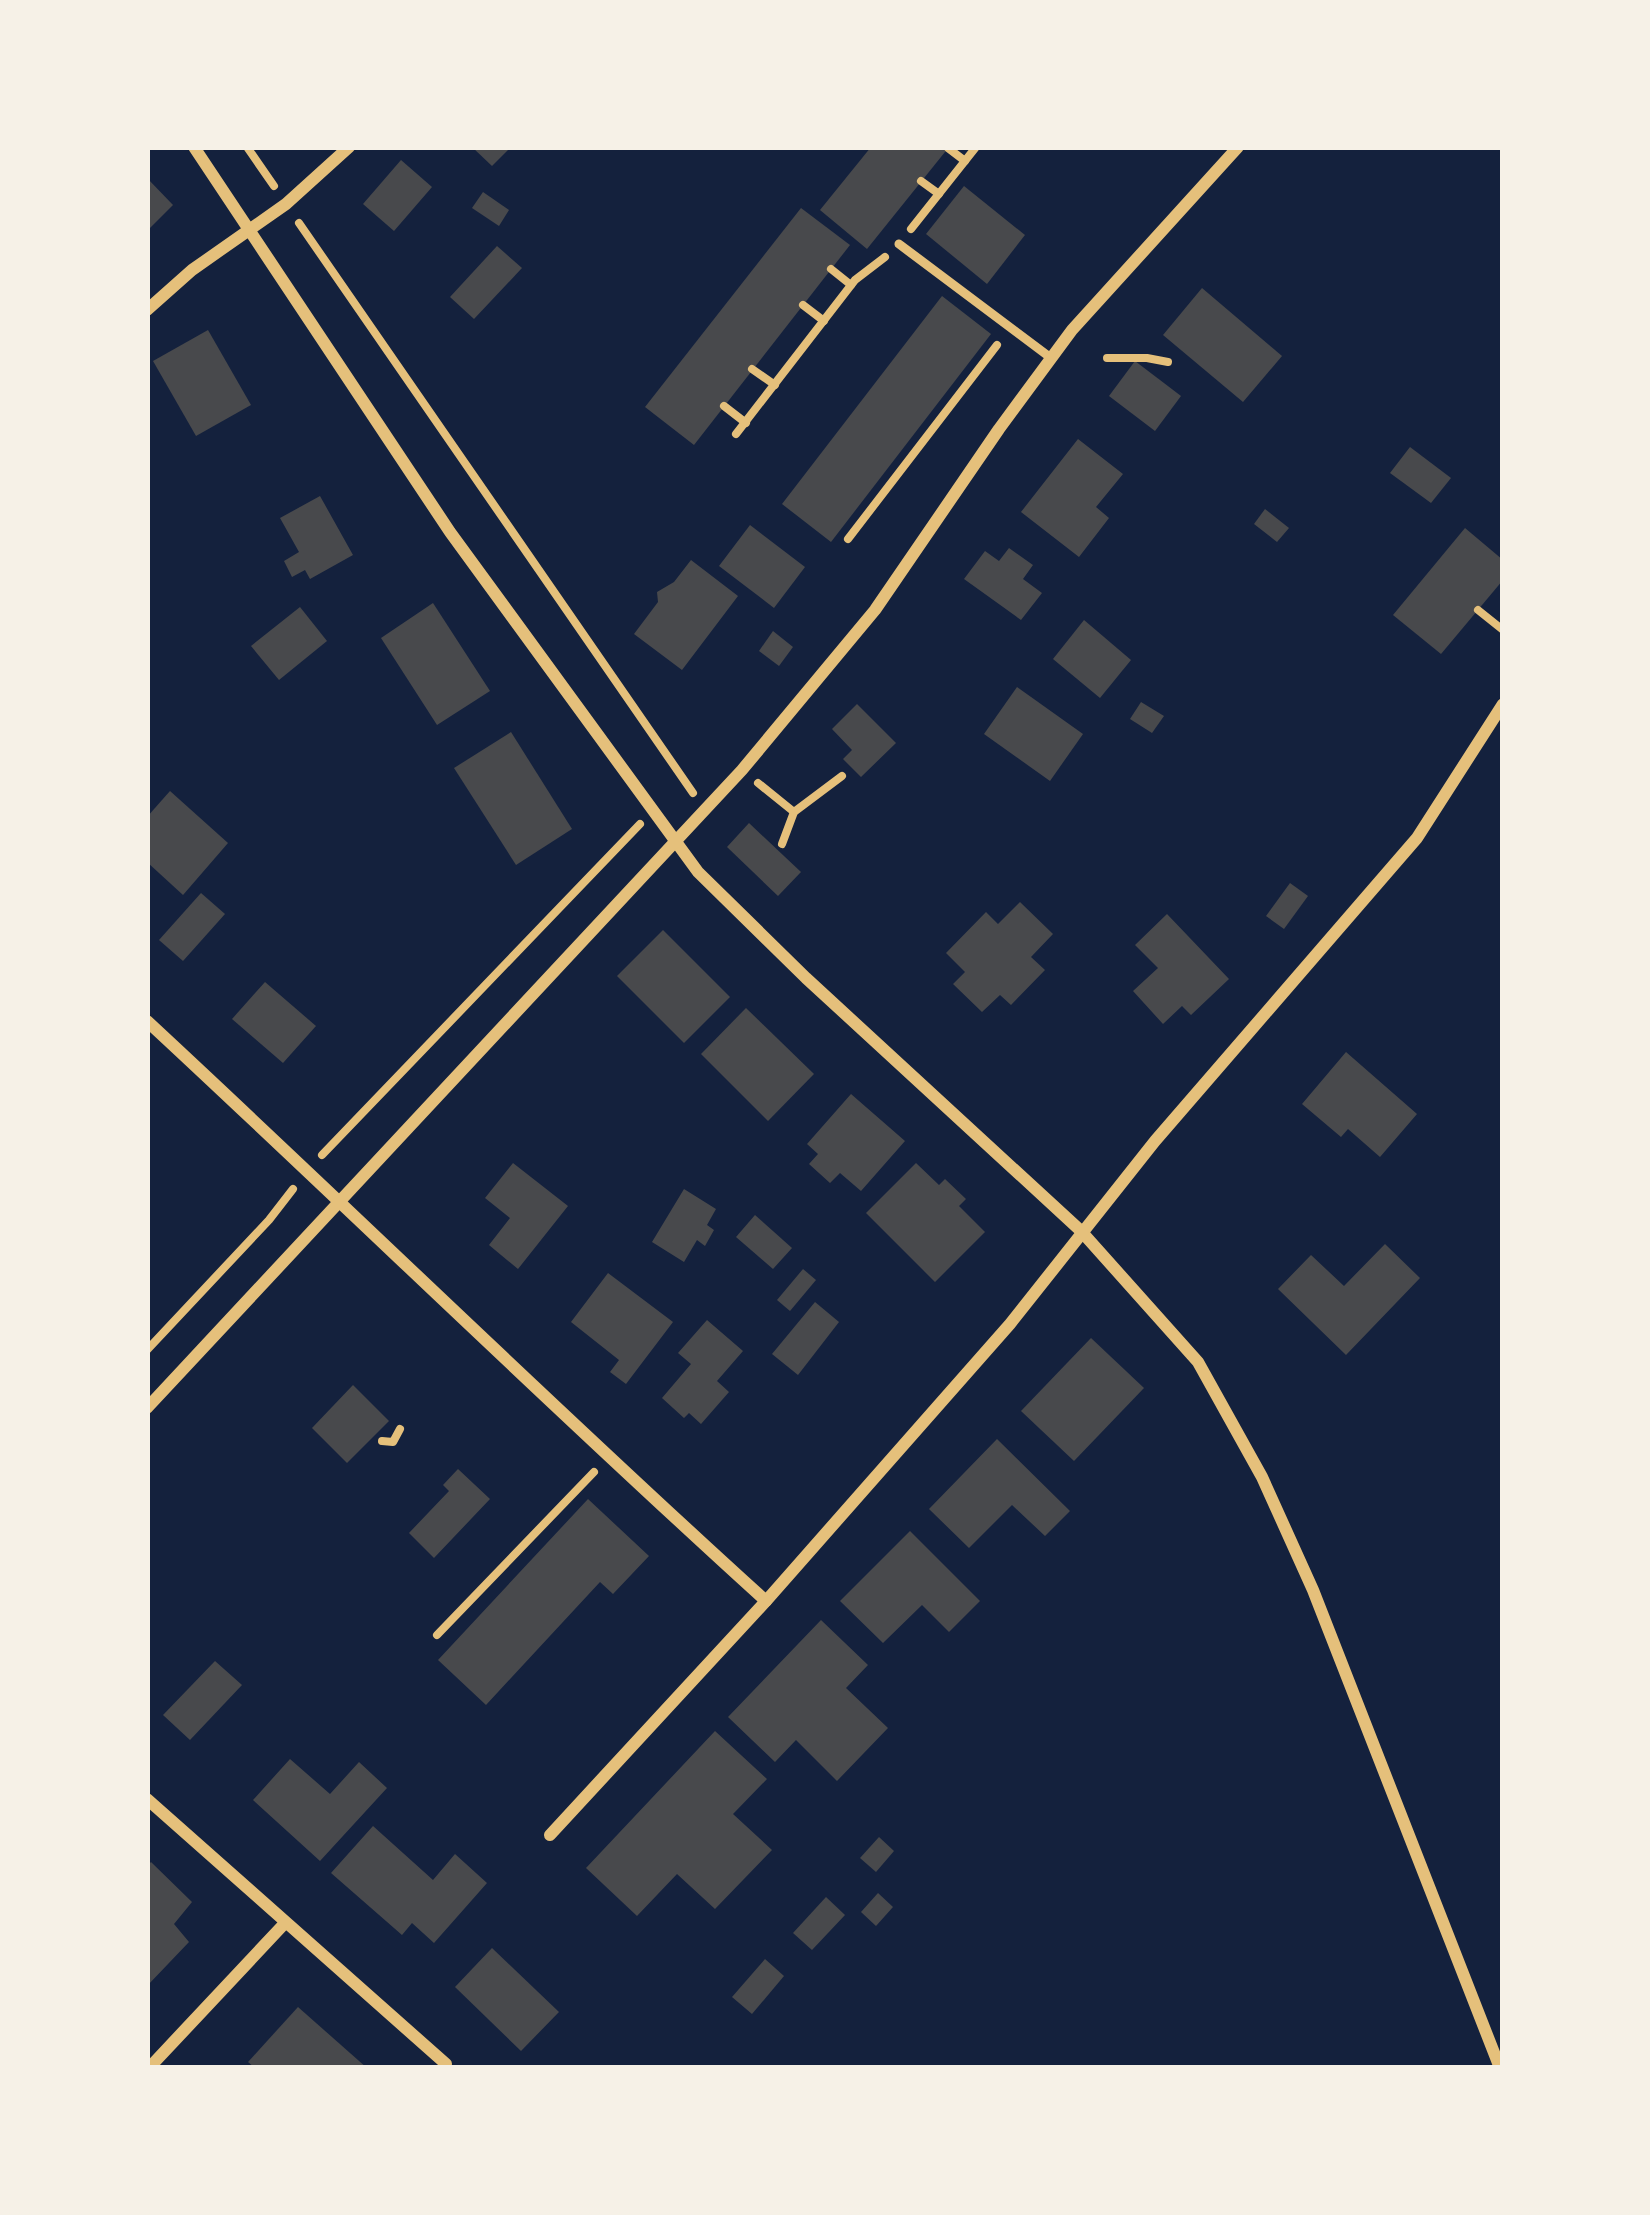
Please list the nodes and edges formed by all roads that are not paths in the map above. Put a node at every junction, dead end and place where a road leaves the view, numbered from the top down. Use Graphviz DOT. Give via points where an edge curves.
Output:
graph roads {
  1 [pos="194,147"];
  2 [pos="349,147"];
  3 [pos="1238,147"];
  4 [pos="248,232"];
  5 [pos="899,244"];
  6 [pos="147,310"];
  7 [pos="1051,358"];
  8 [pos="1503,704"];
  9 [pos="674,841"];
  10 [pos="147,1021"];
  11 [pos="342,1200"];
  12 [pos="1081,1231"];
  13 [pos="147,1408"];
  14 [pos="766,1600"];
  15 [pos="147,1799"];
  16 [pos="550,1835"];
  17 [pos="285,1923"];
  18 [pos="446,2064"];
  19 [pos="149,2068"];
  20 [pos="1500,2068"];
  1 -- 4 [label="street"];
  2 -- 4 [label="street"];
  3 -- 7 [label="street"];
  4 -- 6 [label="street"];
  4 -- 9 [label="street" via="450,532"];
  5 -- 7 [label="lane"];
  7 -- 9 [label="street" via="820,681"];
  8 -- 12 [label="street" via="1417,838"];
  9 -- 11 [label="street"];
  9 -- 12 [label="street" via="806,979"];
  10 -- 11 [label="street"];
  11 -- 13 [label="street"];
  11 -- 14 [label="street"];
  12 -- 14 [label="street" via="1010,1324"];
  12 -- 20 [label="street" via="1198,1362 1252,1457 1394,1789"];
  14 -- 16 [label="street"];
  15 -- 17 [label="street"];
  17 -- 18 [label="street"];
  17 -- 19 [label="street"];
}
